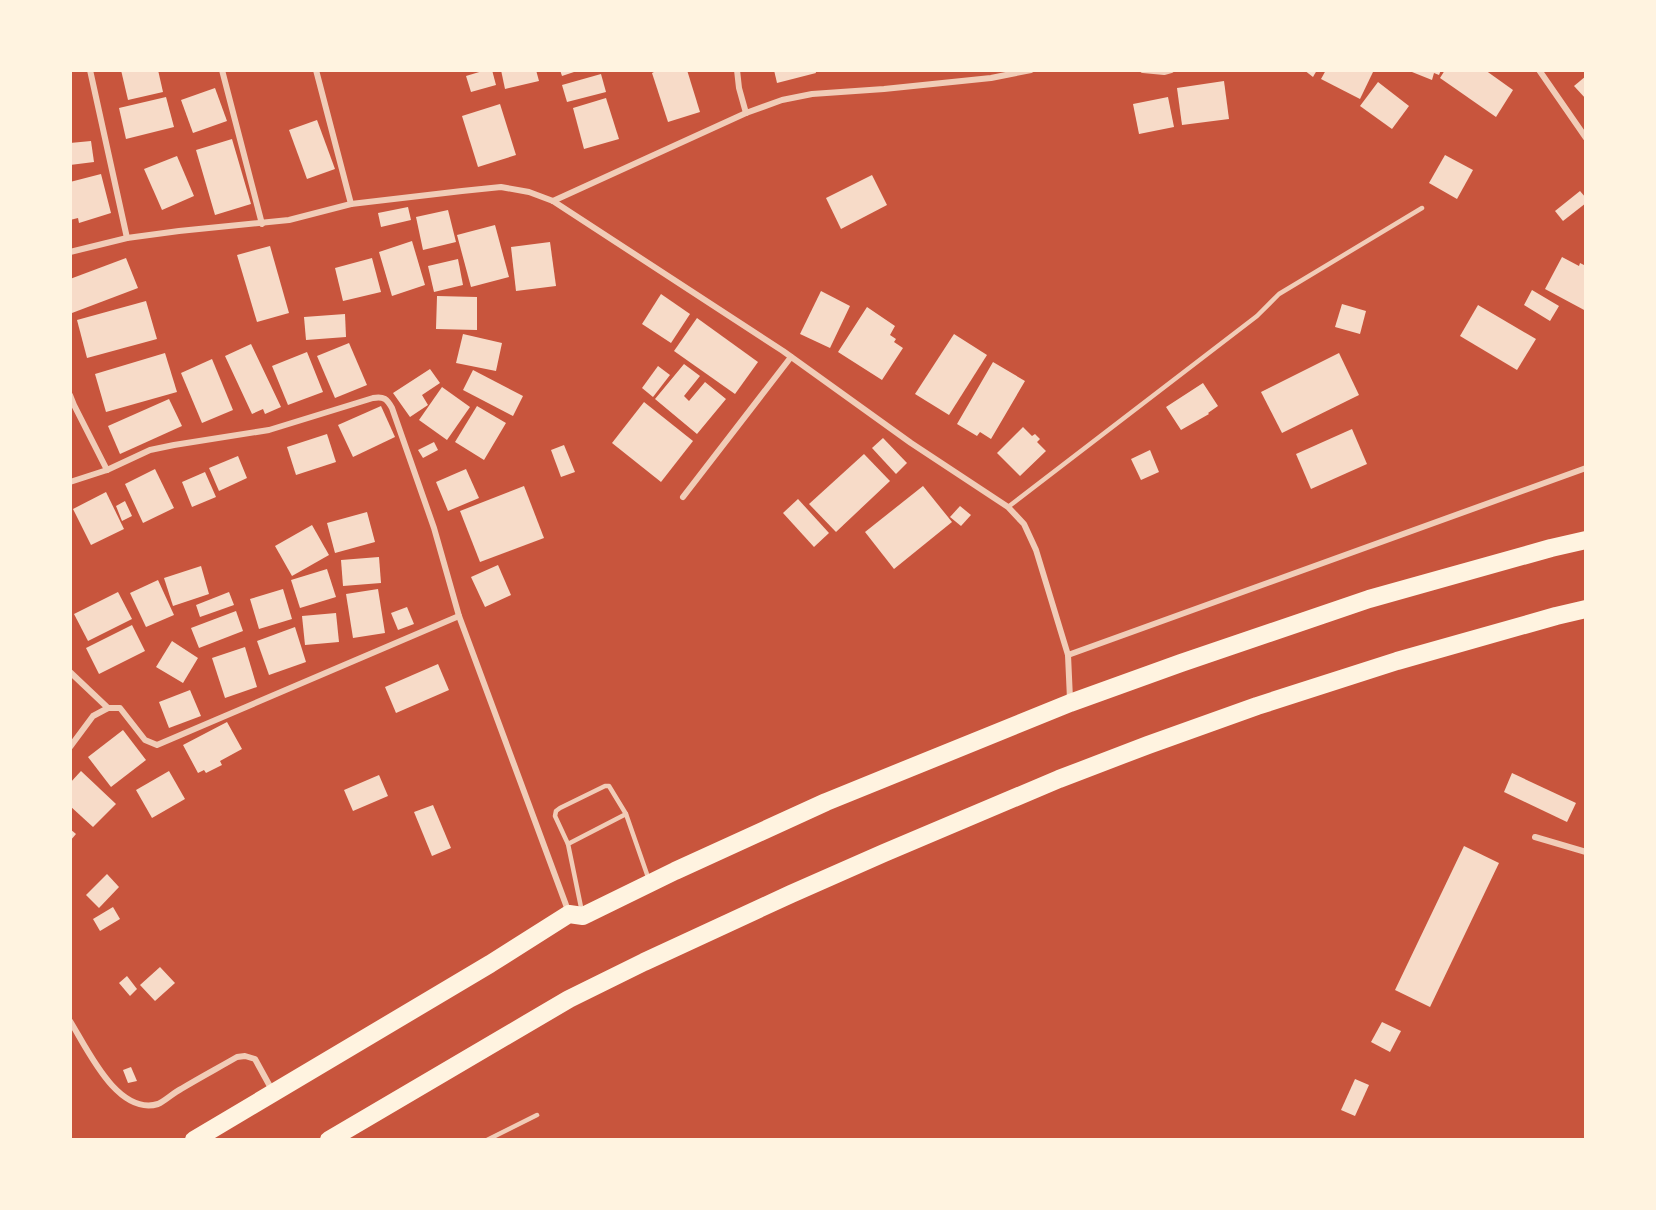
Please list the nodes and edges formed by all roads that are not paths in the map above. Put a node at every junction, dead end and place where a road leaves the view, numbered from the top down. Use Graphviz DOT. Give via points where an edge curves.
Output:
graph roads {
  1 [pos="90,70"];
  2 [pos="222,70"];
  3 [pos="316,70"];
  4 [pos="737,70"];
  5 [pos="1031,70"];
  6 [pos="1143,70"];
  7 [pos="1171,70"];
  8 [pos="1539,70"];
  9 [pos="746,113"];
  10 [pos="1586,138"];
  11 [pos="553,201"];
  12 [pos="351,204"];
  13 [pos="1422,208"];
  14 [pos="262,224"];
  15 [pos="127,238"];
  16 [pos="70,252"];
  17 [pos="791,357"];
  18 [pos="70,395"];
  19 [pos="1586,468"];
  20 [pos="107,470"];
  21 [pos="70,482"];
  22 [pos="683,497"];
  23 [pos="1008,507"];
  24 [pos="1586,540"];
  25 [pos="1586,609"];
  26 [pos="459,616"];
  27 [pos="1068,655"];
  28 [pos="70,672"];
  29 [pos="1070,703"];
  30 [pos="108,708"];
  31 [pos="70,747"];
  32 [pos="626,814"];
  33 [pos="1535,837"];
  34 [pos="568,844"];
  35 [pos="1586,852"];
  36 [pos="650,883"];
  37 [pos="576,915"];
  38 [pos="70,1021"];
  39 [pos="273,1093"];
  40 [pos="537,1115"];
  41 [pos="194,1140"];
  42 [pos="329,1140"];
  43 [pos="487,1140"];
  1 -- 15 [label="street"];
  2 -- 14 [label="street"];
  3 -- 12 [label="street"];
  4 -- 9 [label="street"];
  5 -- 9 [label="street" via="990,78 812,94"];
  6 -- 7 [label="street"];
  8 -- 10 [label="street"];
  9 -- 11 [label="street"];
  11 -- 12 [label="street" via="501,187"];
  11 -- 17 [label="street"];
  12 -- 14 [label="street"];
  13 -- 23 [label="lane" via="1279,294 1257,316"];
  14 -- 15 [label="street"];
  15 -- 16 [label="street"];
  17 -- 22 [label="street"];
  17 -- 23 [label="street"];
  18 -- 20 [label="street"];
  19 -- 27 [label="street"];
  20 -- 21 [label="street"];
  20 -- 26 [label="street" via="150,450 269,430 380,396 392,408 435,528"];
  23 -- 27 [label="street" via="1023,524 1036,550"];
  24 -- 29 [label="highway" via="1369,599"];
  25 -- 42 [label="highway" via="1397,661 1257,706 1059,779 950,825 790,894 569,999"];
  26 -- 30 [label="street" via="157,746 145,741 120,708"];
  26 -- 37 [label="street"];
  27 -- 29 [label="street"];
  28 -- 30 [label="street"];
  29 -- 36 [label="highway" via="826,802"];
  30 -- 31 [label="street" via="93,716"];
  32 -- 34 [label="lane"];
  32 -- 34 [label="lane" via="609,786 560,808 555,816"];
  32 -- 36 [label="lane"];
  33 -- 35 [label="street"];
  34 -- 37 [label="lane"];
  36 -- 37 [label="highway"];
  37 -- 39 [label="highway"];
  38 -- 39 [label="street" via="100,1071 122,1096 141,1104 158,1104 245,1056 255,1059"];
  39 -- 41 [label="highway"];
  40 -- 43 [label="lane"];
}
